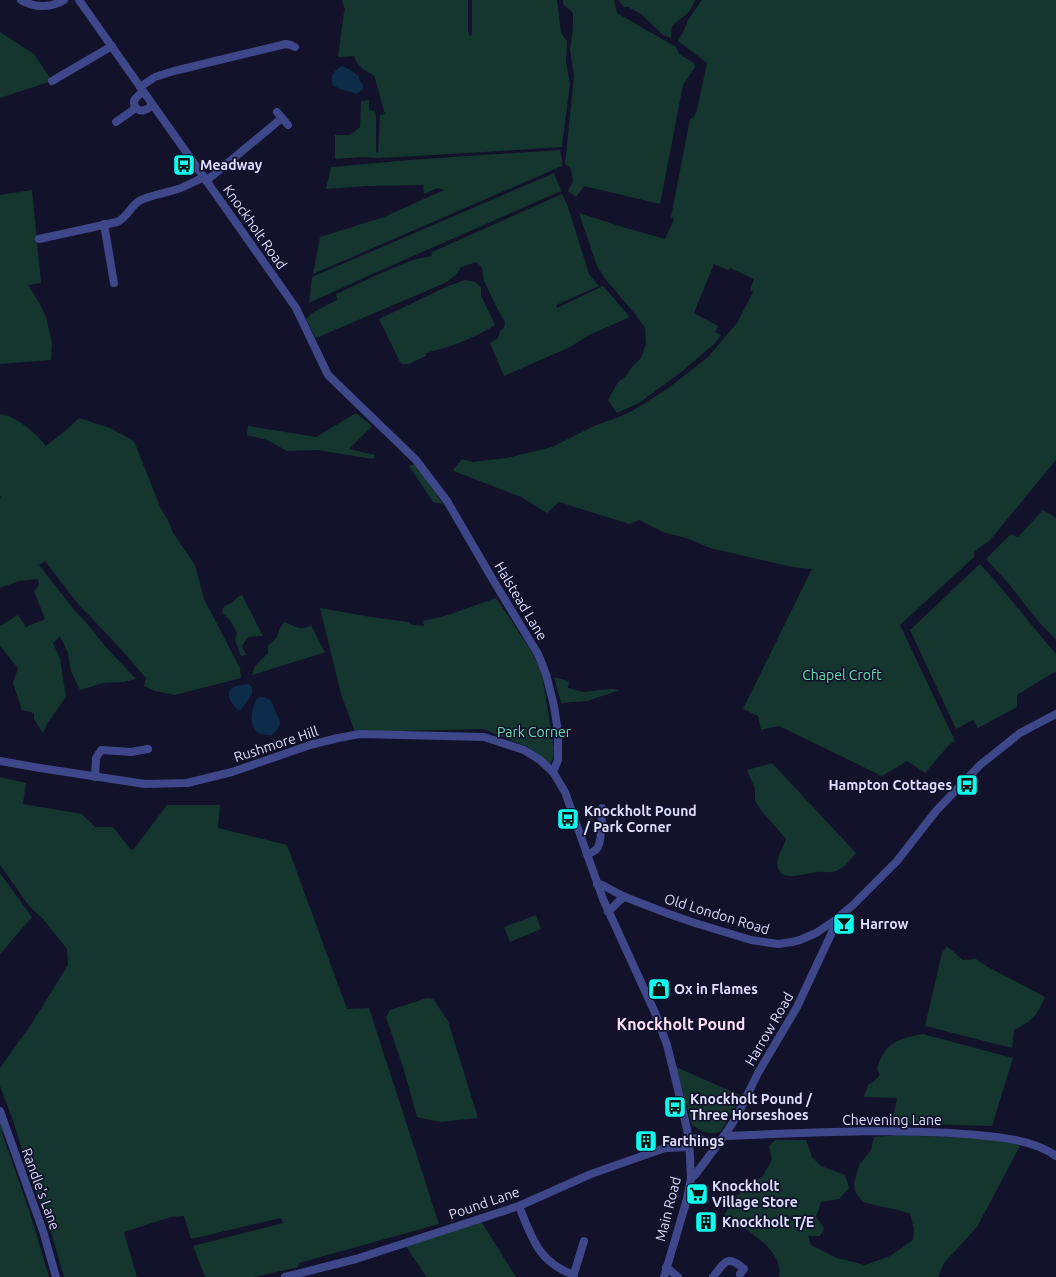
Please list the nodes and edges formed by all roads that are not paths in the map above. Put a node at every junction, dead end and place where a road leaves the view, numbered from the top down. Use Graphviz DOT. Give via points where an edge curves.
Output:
graph roads {
  1 [pos="21,0"];
  2 [pos="64,0"];
  3 [pos="79,0"];
  4 [pos="112,46"];
  5 [pos="295,47"];
  6 [pos="52,81"];
  7 [pos="141,89"];
  8 [pos="152,105"];
  9 [pos="136,108"];
  10 [pos="282,118"];
  11 [pos="116,122"];
  12 [pos="205,179"];
  13 [pos="104,224"];
  14 [pos="39,239"];
  15 [pos="114,282"];
  16 [pos="416,460"];
  17 [pos="1056,714"];
  18 [pos="148,749"];
  19 [pos="0,761"];
  20 [pos="553,772"];
  21 [pos="95,777"];
  22 [pos="602,808"];
  23 [pos="587,854"];
  24 [pos="597,884"];
  25 [pos="625,896"];
  26 [pos="608,912"];
  27 [pos="834,921"];
  28 [pos="816,933"];
  29 [pos="827,942"];
  30 [pos="0,1111"];
  31 [pos="724,1136"];
  32 [pos="689,1142"];
  33 [pos="716,1146"];
  34 [pos="1056,1156"];
  35 [pos="691,1178"];
  36 [pos="519,1206"];
  37 [pos="584,1245"];
  38 [pos="666,1267"];
  39 [pos="740,1274"];
  40 [pos="573,1276"];
  41 [pos="56,1277"];
  42 [pos="285,1277"];
  43 [pos="664,1277"];
  44 [pos="678,1277"];
  45 [pos="713,1277"];
  1 -- 2 [label="street" via="33,6 43,6"];
  3 -- 4 [label="street, Knockholt Road"];
  4 -- 6 [label="street"];
  4 -- 7 [label="street, Knockholt Road"];
  5 -- 7 [label="street" via="286,44 203,63 161,75"];
  7 -- 8 [label="street, Knockholt Road"];
  7 -- 9 [label="street" via="135,100"];
  8 -- 9 [label="street" via="144,111"];
  8 -- 12 [label="street, Knockholt Road"];
  9 -- 11 [label="street"];
  10 -- 12 [label="street"];
  12 -- 13 [label="street" via="145,198 122,220"];
  12 -- 16 [label="street, Knockholt Road" via="296,308 328,375"];
  13 -- 14 [label="street"];
  13 -- 15 [label="street"];
  16 -- 20 [label="street, Halstead Lane" via="447,500 538,654 546,674 558,732 558,760"];
  17 -- 27 [label="street, Old London Road" via="1020,733 980,765 930,818 892,866"];
  18 -- 21 [label="street" via="131,752 101,750 96,758"];
  19 -- 21 [label="street, Rushmore Hill"];
  20 -- 21 [label="street, Rushmore Hill" via="524,750 484,737 360,734 310,745 232,772 187,783 145,784"];
  20 -- 23 [label="street, Rushmore Hill" via="565,792"];
  22 -- 23 [label="street" via="598,848"];
  23 -- 24 [label="street, Rushmore Hill"];
  24 -- 25 [label="street, Old London Road"];
  24 -- 26 [label="street, Rushmore Hill"];
  25 -- 26 [label="street"];
  25 -- 28 [label="street, Old London Road" via="695,923 759,942 784,944"];
  26 -- 32 [label="street, Main Road" via="663,1035"];
  27 -- 28 [label="street, Old London Road"];
  27 -- 29 [label="street, Harrow Road" via="835,925"];
  28 -- 29 [label="street"];
  29 -- 31 [label="street, Harrow Road" via="795,1011"];
  30 -- 41 [label="street, Randle's Lane" via="43,1231"];
  31 -- 33 [label="street, Harrow Road"];
  31 -- 34 [label="street, Chevening Lane" via="880,1131 995,1136 1032,1144"];
  32 -- 33 [label="street, Pound Lane" via="702,1139"];
  32 -- 35 [label="street, Main Road"];
  32 -- 36 [label="street, Pound Lane" via="591,1174"];
  33 -- 35 [label="street, Harrow Road"];
  35 -- 38 [label="street, Main Road"];
  36 -- 40 [label="street" via="540,1251 549,1261"];
  36 -- 42 [label="street, Pound Lane" via="356,1259"];
  37 -- 40 [label="street"];
  38 -- 43 [label="street, Main Road"];
  38 -- 44 [label="street"];
  39 -- 45 [label="street" via="744,1269 732,1261 722,1266"];
}
